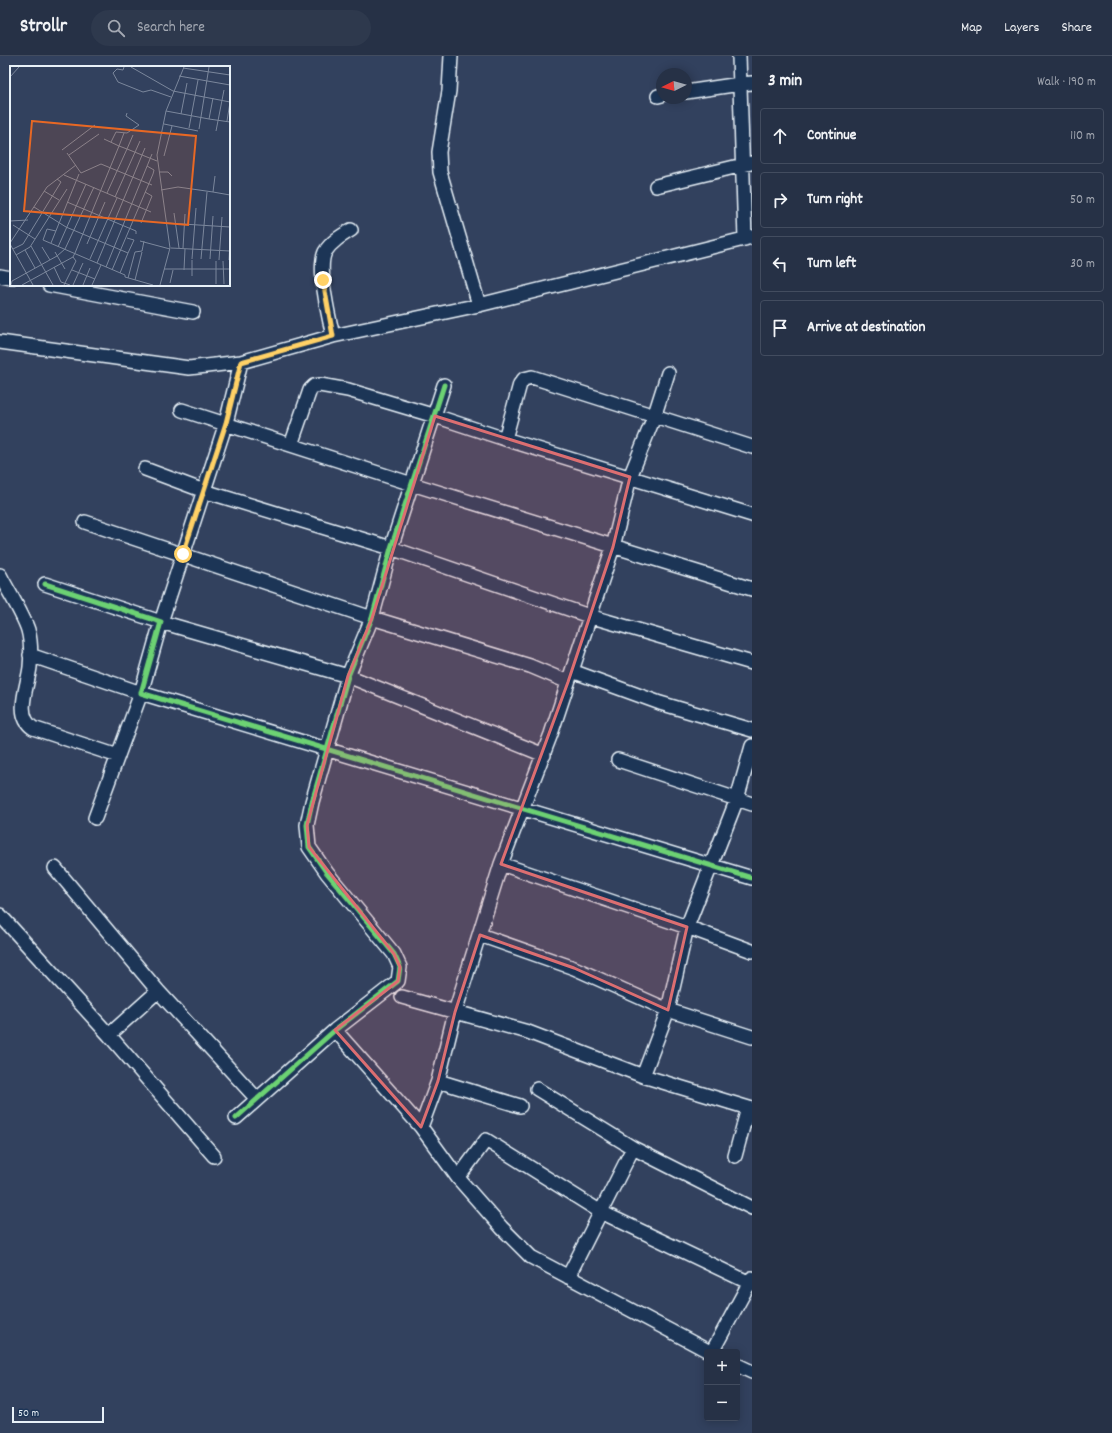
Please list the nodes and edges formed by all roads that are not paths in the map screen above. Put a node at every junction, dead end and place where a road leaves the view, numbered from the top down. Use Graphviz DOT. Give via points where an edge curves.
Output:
graph roads {
  1 [pos="450,56"];
  2 [pos="739,56"];
  3 [pos="746,84"];
  4 [pos="692,91"];
  5 [pos="748,164"];
  6 [pos="656,186"];
  7 [pos="351,230"];
  8 [pos="749,238"];
  9 [pos="0,276"];
  10 [pos="10,278"];
  11 [pos="54,286"];
  12 [pos="479,305"];
  13 [pos="193,312"];
  14 [pos="333,336"];
  15 [pos="0,342"];
  16 [pos="241,362"];
  17 [pos="668,374"];
  18 [pos="444,385"];
  19 [pos="182,410"];
  20 [pos="435,416"];
  21 [pos="654,417"];
  22 [pos="226,423"];
  23 [pos="505,440"];
  24 [pos="291,445"];
  25 [pos="752,447"];
  26 [pos="145,469"];
  27 [pos="630,477"];
  28 [pos="412,484"];
  29 [pos="204,491"];
  30 [pos="752,515"];
  31 [pos="85,522"];
  32 [pos="613,547"];
  33 [pos="392,548"];
  34 [pos="183,554"];
  35 [pos="0,575"];
  36 [pos="45,584"];
  37 [pos="752,589"];
  38 [pos="589,616"];
  39 [pos="372,618"];
  40 [pos="162,622"];
  41 [pos="30,655"];
  42 [pos="752,663"];
  43 [pos="348,676"];
  44 [pos="570,676"];
  45 [pos="141,693"];
  46 [pos="752,730"];
  47 [pos="752,746"];
  48 [pos="328,750"];
  49 [pos="544,755"];
  50 [pos="118,756"];
  51 [pos="618,760"];
  52 [pos="737,799"];
  53 [pos="752,804"];
  54 [pos="524,809"];
  55 [pos="95,818"];
  56 [pos="501,864"];
  57 [pos="710,865"];
  58 [pos="55,868"];
  59 [pos="752,878"];
  60 [pos="0,916"];
  61 [pos="688,927"];
  62 [pos="480,934"];
  63 [pos="752,951"];
  64 [pos="158,991"];
  65 [pos="402,997"];
  66 [pos="668,1010"];
  67 [pos="455,1012"];
  68 [pos="335,1030"];
  69 [pos="110,1035"];
  70 [pos="752,1037"];
  71 [pos="642,1076"];
  72 [pos="438,1081"];
  73 [pos="537,1089"];
  74 [pos="257,1099"];
  75 [pos="520,1106"];
  76 [pos="750,1109"];
  77 [pos="236,1118"];
  78 [pos="420,1127"];
  79 [pos="633,1148"];
  80 [pos="214,1156"];
  81 [pos="735,1156"];
  82 [pos="458,1178"];
  83 [pos="752,1208"];
  84 [pos="601,1212"];
  85 [pos="568,1277"];
  86 [pos="751,1281"];
  87 [pos="705,1349"];
  88 [pos="713,1349"];
  89 [pos="740,1366"];
  90 [pos="752,1372"];
  1 -- 12 [label="street" via="449,91 439,152 440,172"];
  2 -- 3 [label="street"];
  3 -- 4 [label="street"];
  3 -- 5 [label="street"];
  5 -- 6 [label="street"];
  5 -- 8 [label="street"];
  7 -- 14 [label="street" via="337,238 325,252 322,262"];
  8 -- 12 [label="street"];
  9 -- 10 [label="street"];
  11 -- 13 [label="street"];
  12 -- 14 [label="street"];
  14 -- 16 [label="street"];
  15 -- 16 [label="street" via="189,368"];
  16 -- 22 [label="street"];
  17 -- 21 [label="street"];
  18 -- 20 [label="street"];
  19 -- 22 [label="street"];
  20 -- 23 [label="street"];
  20 -- 24 [label="street" via="348,390 314,386 310,390"];
  20 -- 28 [label="street"];
  21 -- 23 [label="street" via="542,379 528,377 520,384"];
  21 -- 25 [label="street"];
  21 -- 27 [label="street"];
  22 -- 24 [label="street"];
  22 -- 29 [label="street"];
  23 -- 27 [label="street"];
  24 -- 28 [label="street"];
  26 -- 29 [label="street"];
  27 -- 30 [label="street"];
  27 -- 32 [label="street"];
  28 -- 32 [label="street"];
  28 -- 33 [label="street"];
  29 -- 33 [label="street"];
  29 -- 34 [label="street"];
  31 -- 34 [label="street"];
  32 -- 37 [label="street"];
  32 -- 38 [label="street"];
  33 -- 38 [label="street"];
  33 -- 39 [label="street"];
  34 -- 39 [label="street"];
  34 -- 40 [label="street"];
  35 -- 41 [label="street" via="28,630"];
  36 -- 40 [label="street"];
  38 -- 42 [label="street"];
  38 -- 44 [label="street"];
  39 -- 43 [label="street"];
  39 -- 44 [label="street"];
  40 -- 43 [label="street"];
  40 -- 45 [label="street"];
  41 -- 45 [label="street"];
  41 -- 50 [label="street" via="23,709 28,724 33,728"];
  43 -- 48 [label="street"];
  43 -- 49 [label="street"];
  44 -- 46 [label="street"];
  44 -- 49 [label="street"];
  45 -- 48 [label="street"];
  45 -- 50 [label="street"];
  47 -- 52 [label="street"];
  48 -- 54 [label="street"];
  48 -- 68 [label="street" via="307,825 309,847 327,873 394,954 400,966 398,981"];
  49 -- 54 [label="street"];
  50 -- 55 [label="street"];
  51 -- 52 [label="street"];
  52 -- 53 [label="street"];
  52 -- 57 [label="street"];
  54 -- 56 [label="street"];
  54 -- 57 [label="street"];
  56 -- 61 [label="street"];
  56 -- 62 [label="street"];
  57 -- 59 [label="street"];
  57 -- 61 [label="street"];
  58 -- 64 [label="street"];
  60 -- 69 [label="street"];
  61 -- 63 [label="street"];
  61 -- 66 [label="street"];
  62 -- 66 [label="street" via="574,968"];
  62 -- 67 [label="street"];
  64 -- 69 [label="street"];
  64 -- 74 [label="street"];
  65 -- 67 [label="street"];
  66 -- 70 [label="street"];
  66 -- 71 [label="street"];
  67 -- 71 [label="street" via="528,1032"];
  67 -- 72 [label="street"];
  68 -- 74 [label="street"];
  68 -- 78 [label="street"];
  69 -- 80 [label="street"];
  71 -- 76 [label="street"];
  72 -- 75 [label="street"];
  72 -- 78 [label="street"];
  73 -- 79 [label="street"];
  74 -- 77 [label="street"];
  76 -- 81 [label="street"];
  78 -- 82 [label="street"];
  79 -- 83 [label="street"];
  79 -- 84 [label="street"];
  82 -- 84 [label="street" via="486,1140"];
  82 -- 85 [label="street" via="531,1257"];
  84 -- 85 [label="street"];
  84 -- 86 [label="street"];
  85 -- 87 [label="street"];
  86 -- 88 [label="street"];
  89 -- 90 [label="street"];
}
